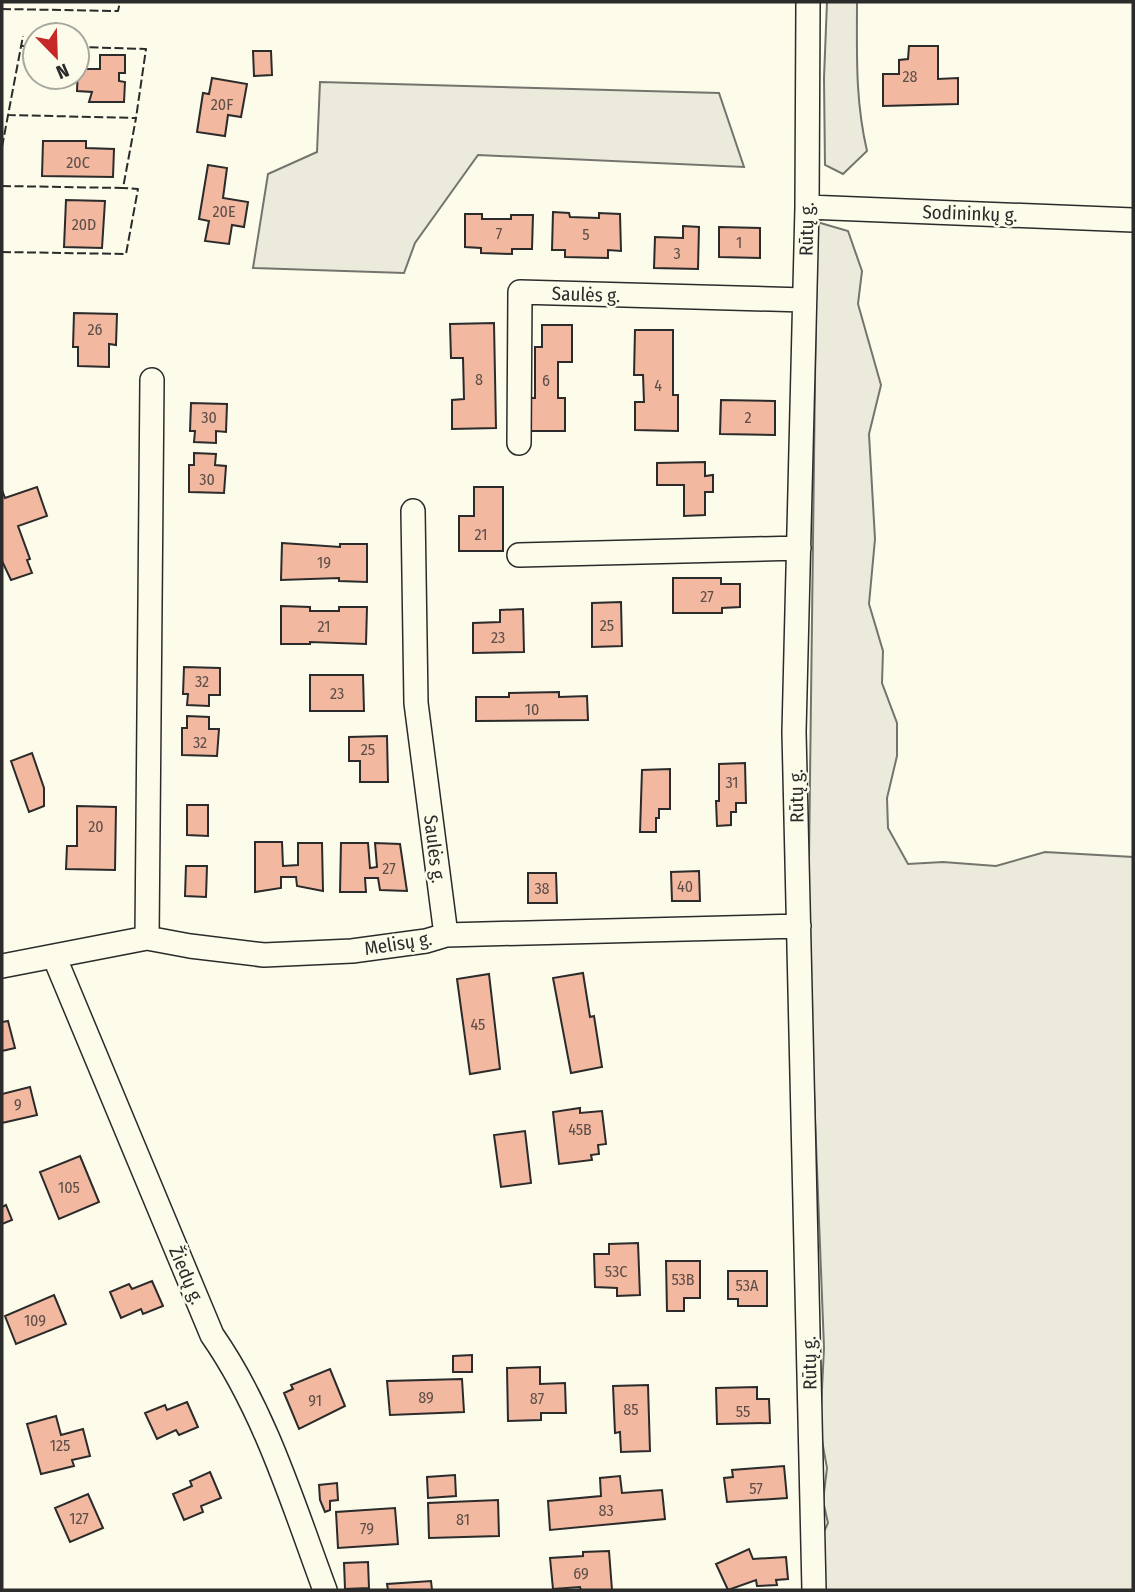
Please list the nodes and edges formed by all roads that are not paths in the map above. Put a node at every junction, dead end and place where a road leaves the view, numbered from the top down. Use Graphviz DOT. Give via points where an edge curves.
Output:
graph roads {
  1 [pos="808,2"];
  2 [pos="807,206"];
  3 [pos="1133,220"];
  4 [pos="804,300"];
  5 [pos="152,380"];
  6 [pos="519,443"];
  7 [pos="413,511"];
  8 [pos="799,548"];
  9 [pos="519,555"];
  10 [pos="799,926"];
  11 [pos="446,935"];
  12 [pos="148,937"];
  13 [pos="54,956"];
  14 [pos="2,966"];
  15 [pos="325,1590"];
  16 [pos="814,1590"];
  1 -- 2 [label="street, Rūtų g."];
  2 -- 3 [label="street, Sodininkų g."];
  2 -- 4 [label="street, Rūtų g."];
  4 -- 6 [label="street, Saulės g." via="520,292"];
  4 -- 8 [label="street, Rūtų g."];
  5 -- 12 [label="street"];
  7 -- 11 [label="street, Saulės g." via="416,703"];
  8 -- 9 [label="street"];
  8 -- 10 [label="street, Rūtų g." via="794,732"];
  10 -- 11 [label="street, Melisų g."];
  10 -- 16 [label="street, Rūtų g."];
  11 -- 12 [label="street, Melisų g." via="352,951 264,955"];
  12 -- 13 [label="street, Melisų g."];
  13 -- 14 [label="street, Melisų g."];
  13 -- 15 [label="street, Žiedų g." via="212,1335 234,1367 276,1459"];
}
